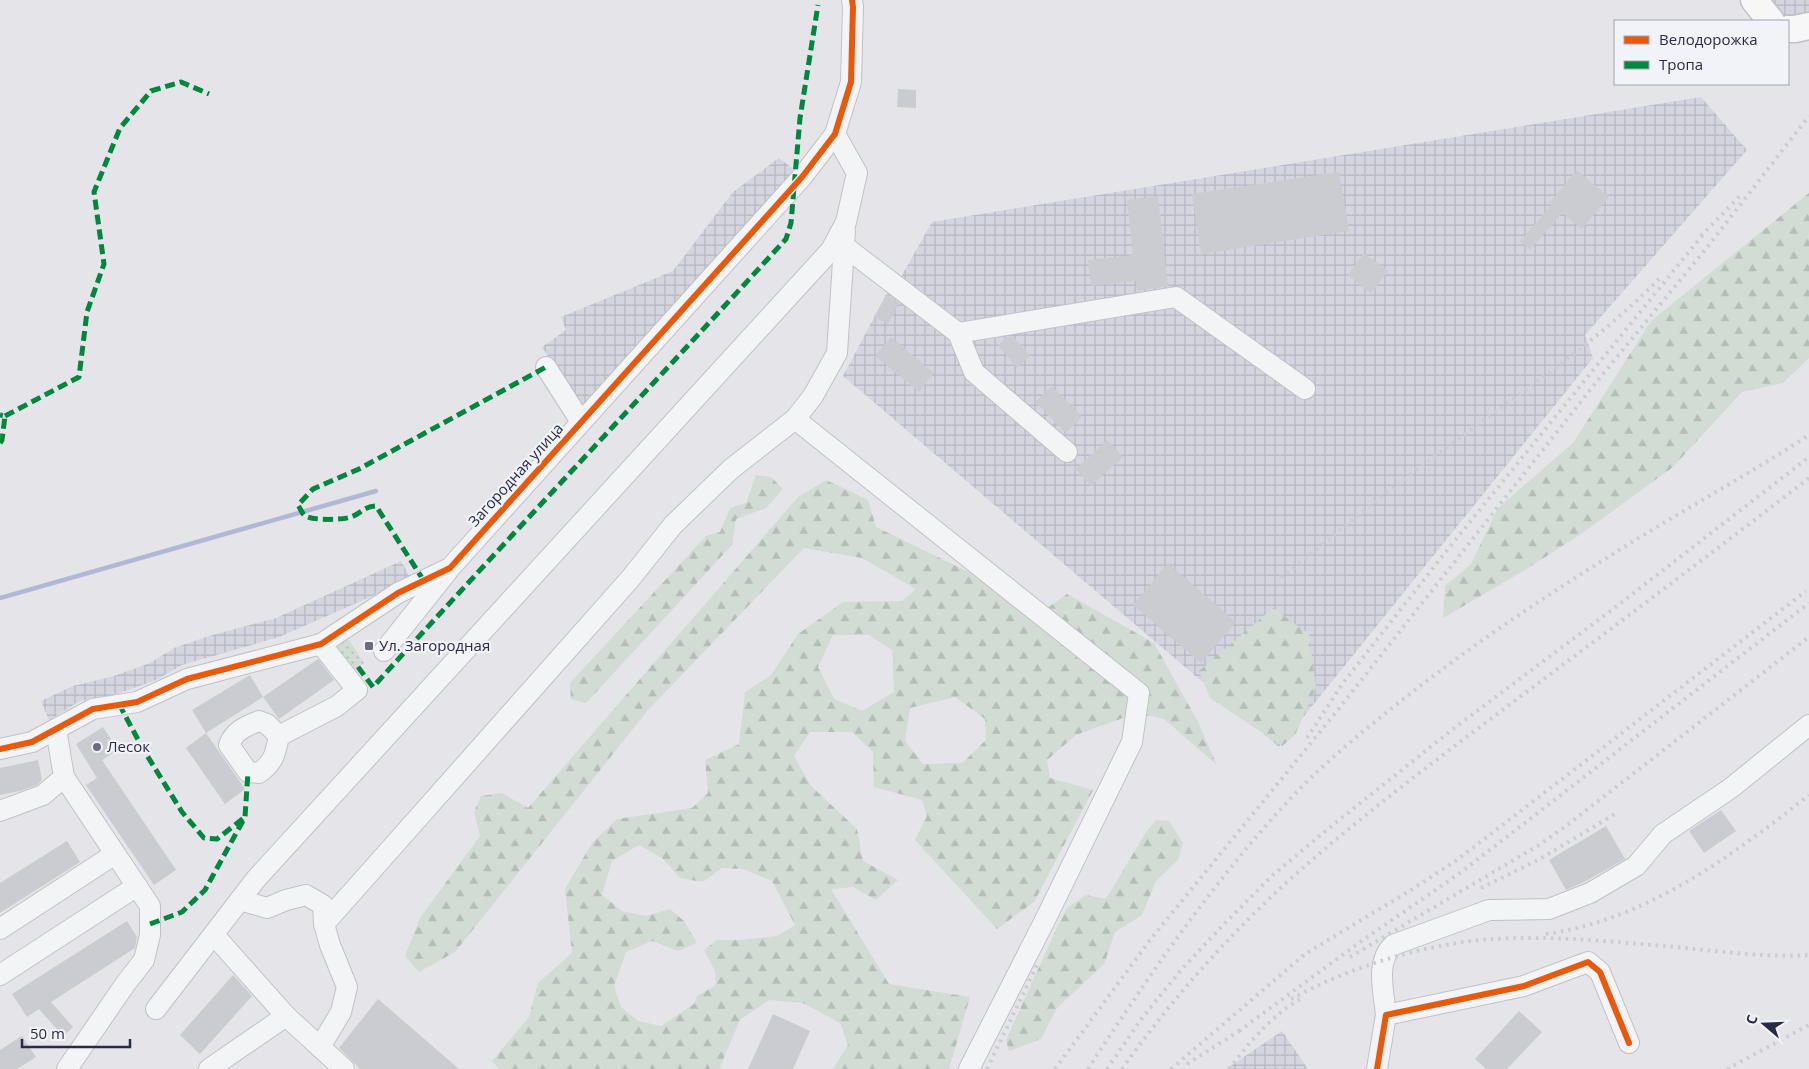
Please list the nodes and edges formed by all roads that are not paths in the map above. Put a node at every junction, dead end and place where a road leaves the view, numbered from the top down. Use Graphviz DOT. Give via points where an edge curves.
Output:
graph roads {
  1 [pos="852,0"];
  2 [pos="835,134"];
  3 [pos="846,222"];
  4 [pos="844,246"];
  5 [pos="958,332"];
  6 [pos="546,367"];
  7 [pos="1305,389"];
  8 [pos="795,419"];
  9 [pos="581,422"];
  10 [pos="1067,452"];
  11 [pos="450,568"];
  12 [pos="321,644"];
  13 [pos="384,652"];
  14 [pos="1809,725"];
  15 [pos="56,729"];
  16 [pos="279,736"];
  17 [pos="0,749"];
  18 [pos="64,777"];
  19 [pos="0,811"];
  20 [pos="116,854"];
  21 [pos="136,886"];
  22 [pos="240,900"];
  23 [pos="324,924"];
  24 [pos="0,929"];
  25 [pos="214,934"];
  26 [pos="0,975"];
  27 [pos="156,1009"];
  28 [pos="1386,1015"];
  29 [pos="286,1016"];
  30 [pos="1629,1043"];
  31 [pos="320,1047"];
  32 [pos="68,1069"];
  33 [pos="209,1069"];
  34 [pos="344,1069"];
  35 [pos="969,1069"];
  36 [pos="1377,1069"];
  1 -- 2 [label="street, Загородная улица" via="851,82"];
  2 -- 3 [label="street" via="856,174"];
  2 -- 9 [label="street, Загородная улица" via="802,177"];
  3 -- 4 [label="street"];
  3 -- 22 [label="street" via="831,250"];
  4 -- 5 [label="street"];
  4 -- 8 [label="street" via="837,353 813,396"];
  5 -- 7 [label="street" via="1176,296"];
  5 -- 10 [label="street" via="974,372"];
  6 -- 9 [label="street"];
  8 -- 23 [label="street" via="731,469 674,525 630,579"];
  8 -- 35 [label="street" via="1139,693 1132,742"];
  9 -- 11 [label="street, Загородная улица"];
  11 -- 12 [label="street, Загородная улица" via="398,593"];
  11 -- 13 [label="street"];
  12 -- 15 [label="street, Загородная улица" via="188,679 137,702 93,709"];
  12 -- 16 [label="street" via="357,690 337,706"];
  14 -- 28 [label="street" via="1731,788 1663,834 1636,866 1590,893 1549,909 1489,910 1393,945 1382,961"];
  15 -- 17 [label="street, Загородная улица" via="32,742"];
  15 -- 18 [label="street"];
  18 -- 19 [label="street" via="43,795"];
  18 -- 20 [label="street"];
  20 -- 21 [label="street"];
  20 -- 24 [label="street"];
  21 -- 26 [label="street"];
  21 -- 32 [label="street" via="150,906 150,935 144,960"];
  22 -- 23 [label="street" via="267,908 306,895 323,905"];
  22 -- 25 [label="street"];
  23 -- 31 [label="street" via="347,987 341,1012"];
  25 -- 27 [label="street"];
  25 -- 29 [label="street"];
  28 -- 30 [label="street" via="1524,986 1588,962 1600,972"];
  28 -- 36 [label="street"];
  29 -- 31 [label="street"];
  29 -- 33 [label="street"];
  31 -- 34 [label="street"];
}
